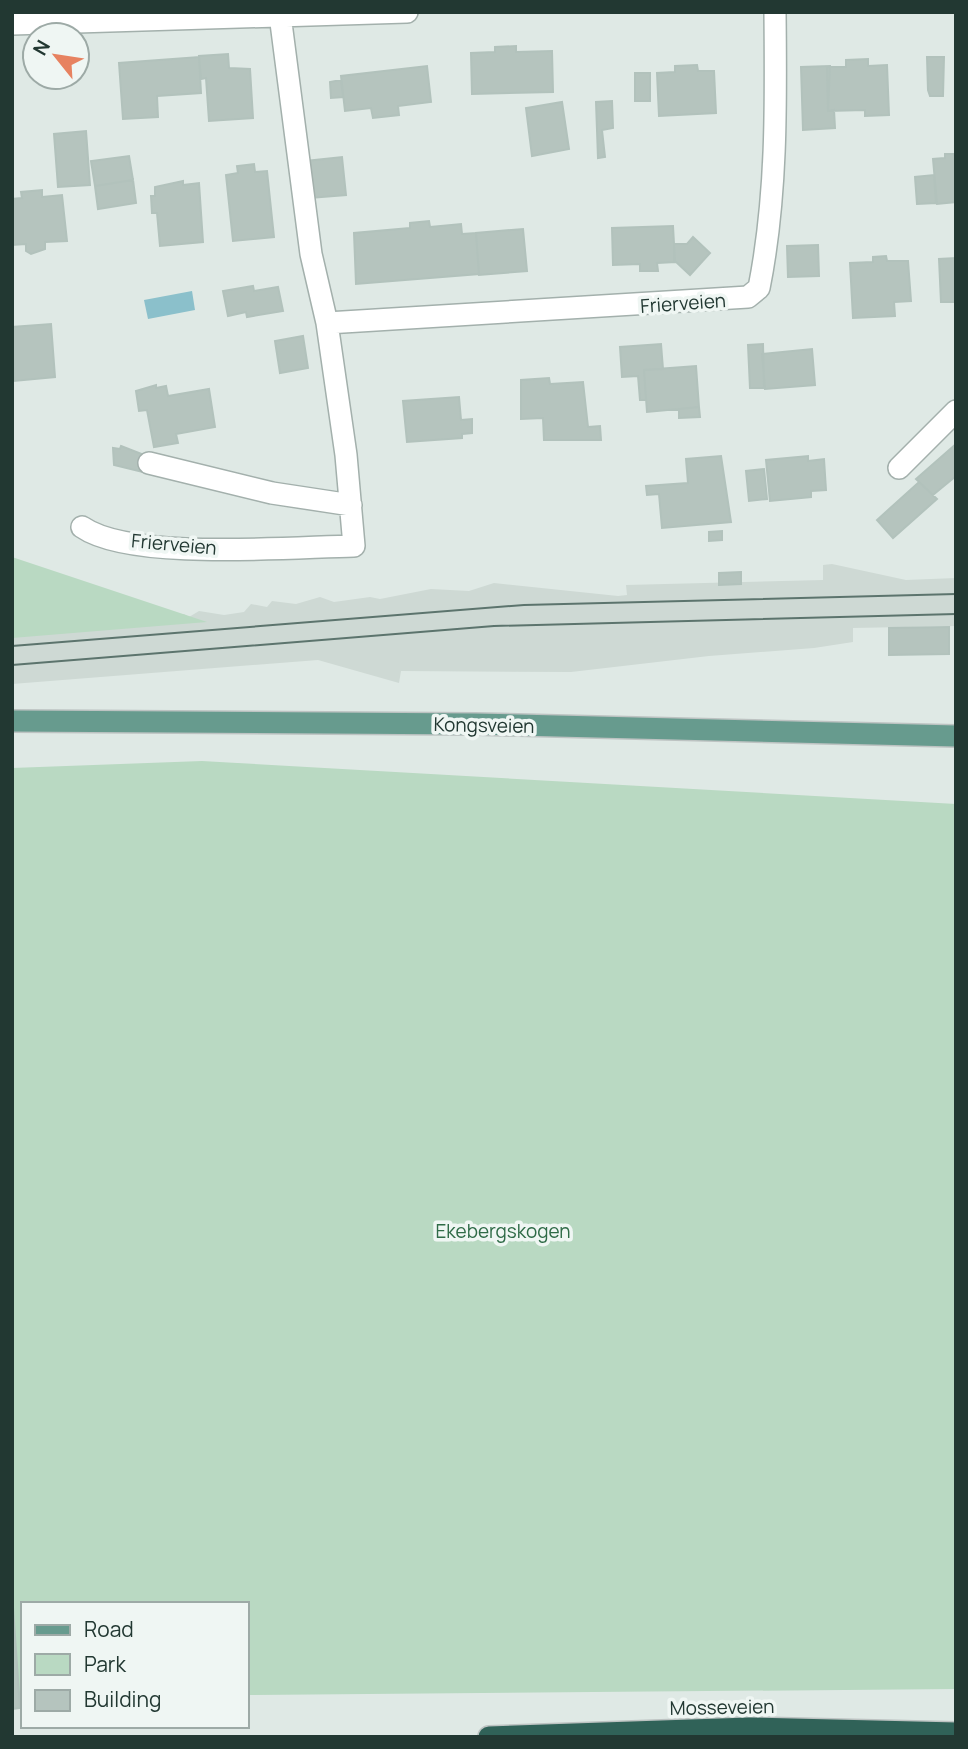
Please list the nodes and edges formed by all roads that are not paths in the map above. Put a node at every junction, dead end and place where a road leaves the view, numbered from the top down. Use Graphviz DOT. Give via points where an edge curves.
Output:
graph roads {
  1 [pos="407,12"];
  2 [pos="775,12"];
  3 [pos="280,15"];
  4 [pos="12,24"];
  5 [pos="327,323"];
  6 [pos="956,411"];
  7 [pos="149,463"];
  8 [pos="899,468"];
  9 [pos="351,505"];
  10 [pos="82,527"];
  11 [pos="12,721"];
  12 [pos="956,736"];
  13 [pos="956,1733"];
  14 [pos="489,1737"];
  1 -- 3 [label="street"];
  2 -- 5 [label="street, Frierveien" via="770,203 759,288 748,297"];
  3 -- 4 [label="street"];
  3 -- 5 [label="street, Frierveien" via="309,241"];
  5 -- 9 [label="street, Frierveien"];
  6 -- 8 [label="street"];
  7 -- 9 [label="street" via="272,494"];
  9 -- 10 [label="street, Frierveien" via="354,546 178,548 132,542"];
  11 -- 12 [label="main road, Kongsveien" via="488,724"];
  13 -- 14 [label="highway, Mosseveien" via="749,1728"];
}
